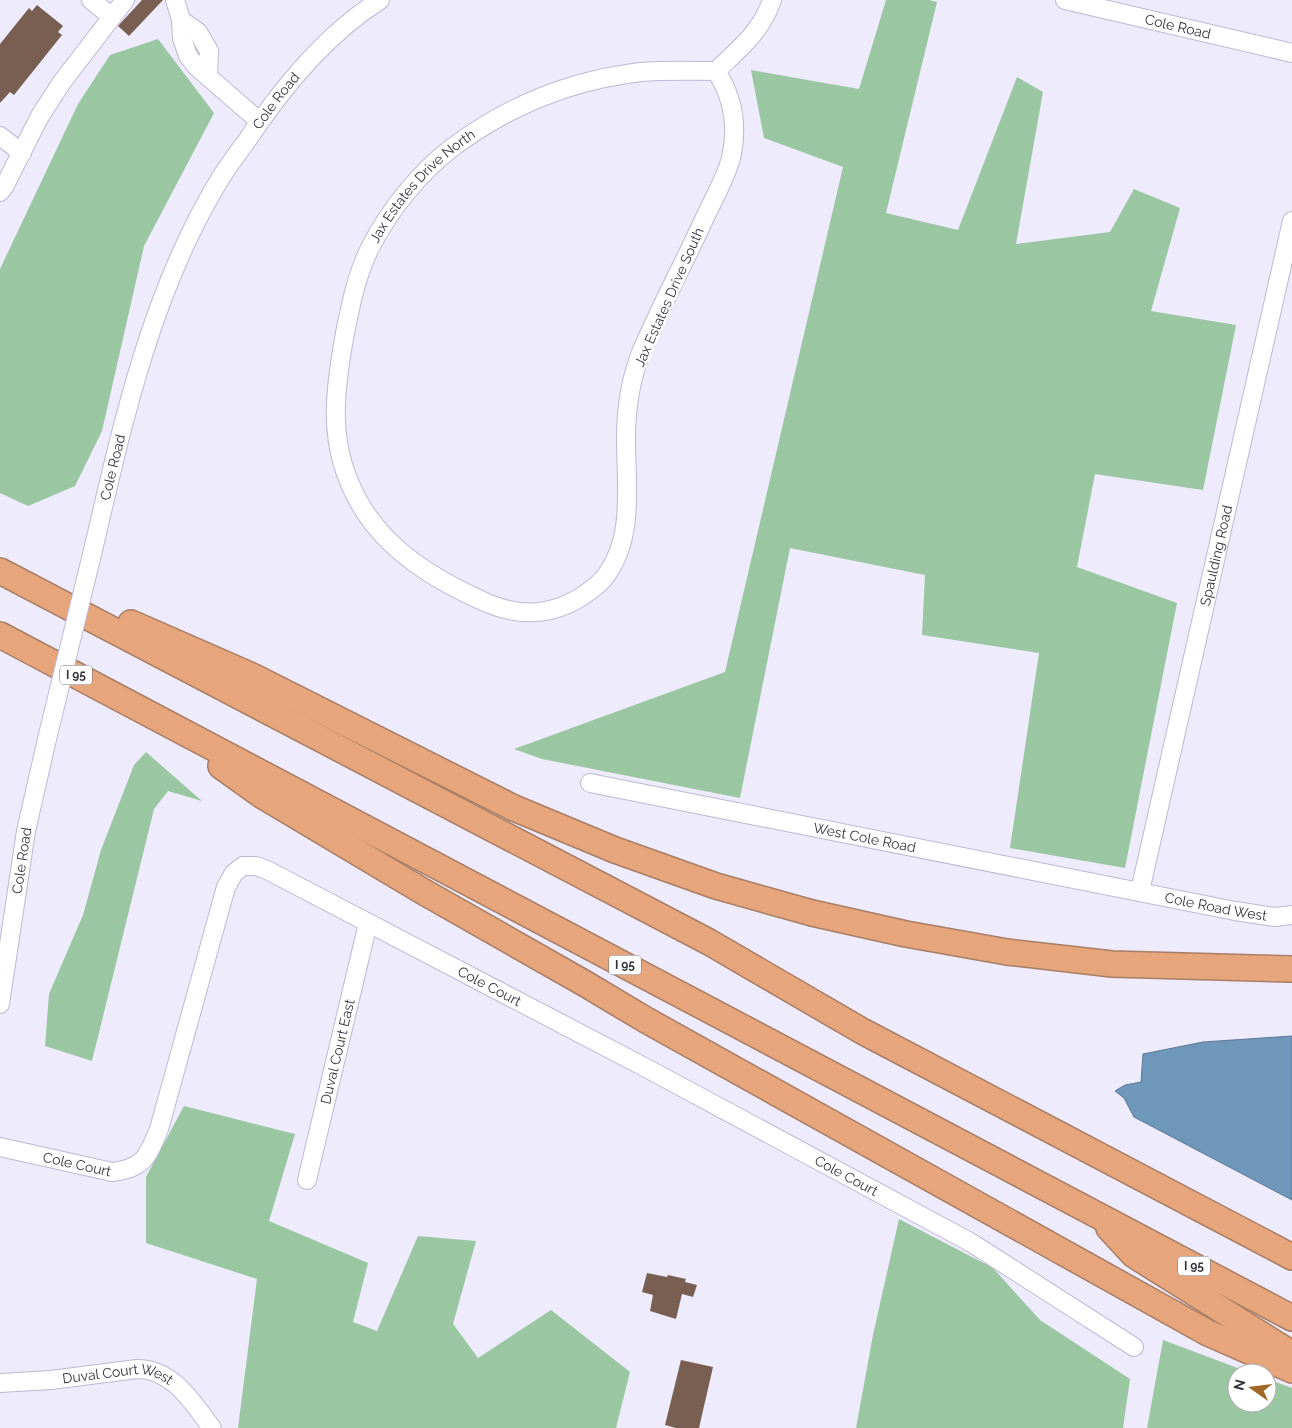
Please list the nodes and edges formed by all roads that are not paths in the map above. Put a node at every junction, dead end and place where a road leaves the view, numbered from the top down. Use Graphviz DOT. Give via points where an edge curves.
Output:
graph roads {
  1 [pos="91,0"];
  2 [pos="125,0"];
  3 [pos="175,0"];
  4 [pos="380,0"];
  5 [pos="772,0"];
  6 [pos="1064,0"];
  7 [pos="112,17"];
  8 [pos="1292,53"];
  9 [pos="716,71"];
  10 [pos="259,121"];
  11 [pos="0,136"];
  12 [pos="22,153"];
  13 [pos="0,192"];
  14 [pos="1292,221"];
  15 [pos="409,559"];
  16 [pos="0,571"];
  17 [pos="61,603"];
  18 [pos="0,635"];
  19 [pos="152,716"];
  20 [pos="590,783"];
  21 [pos="1140,891"];
  22 [pos="1292,915"];
  23 [pos="368,923"];
  24 [pos="1292,969"];
  25 [pos="0,1004"];
  26 [pos="0,1147"];
  27 [pos="307,1180"];
  28 [pos="1097,1215"];
  29 [pos="1292,1257"];
  30 [pos="1292,1318"];
  31 [pos="1134,1346"];
  32 [pos="1292,1354"];
  33 [pos="1292,1370"];
  34 [pos="0,1383"];
  35 [pos="212,1428"];
  1 -- 7 [label="street"];
  2 -- 7 [label="street"];
  3 -- 10 [label="street" via="181,20 198,32 209,51 208,76"];
  4 -- 10 [label="street, Cole Road" via="308,62"];
  5 -- 9 [label="street" via="759,29"];
  6 -- 8 [label="street, Cole Road"];
  7 -- 12 [label="street" via="62,82"];
  9 -- 15 [label="street, Jax Estates Drive North" via="642,72 618,76 565,88 507,112 449,150 426,171 394,210 373,243 355,289 342,354 335,398 336,438 342,463 359,502 388,541"];
  9 -- 15 [label="street, Jax Estates Drive South" via="726,86 733,112 730,159 640,355 626,424 624,534 619,552 603,580 565,607 526,613 481,600"];
  10 -- 25 [label="street, Cole Road, bridge" via="220,180 176,265 155,319 124,419 26,830"];
  11 -- 12 [label="street"];
  12 -- 13 [label="street"];
  14 -- 21 [label="street, Spaulding Road"];
  16 -- 17 [label="highway"];
  17 -- 24 [label="highway" via="132,623 252,676 514,808 615,850 716,886 812,913 1008,952 1112,964"];
  17 -- 29 [label="highway" via="709,942 862,1031"];
  18 -- 19 [label="highway, I 95"];
  19 -- 28 [label="highway, I 95"];
  19 -- 33 [label="highway" via="262,796 646,1020 1208,1333"];
  20 -- 21 [label="street, West Cole Road"];
  21 -- 22 [label="street, Cole Road West" via="1235,911 1275,917"];
  23 -- 26 [label="street, Cole Court" via="269,871 243,866 234,873 226,887 159,1130 144,1160 129,1170 112,1172"];
  23 -- 27 [label="street, Duval Court East"];
  23 -- 31 [label="street, Cole Court" via="970,1242"];
  28 -- 30 [label="highway, I 95"];
  28 -- 32 [label="highway" via="1134,1255"];
  34 -- 35 [label="street, Duval Court West" via="147,1369 177,1385"];
}
